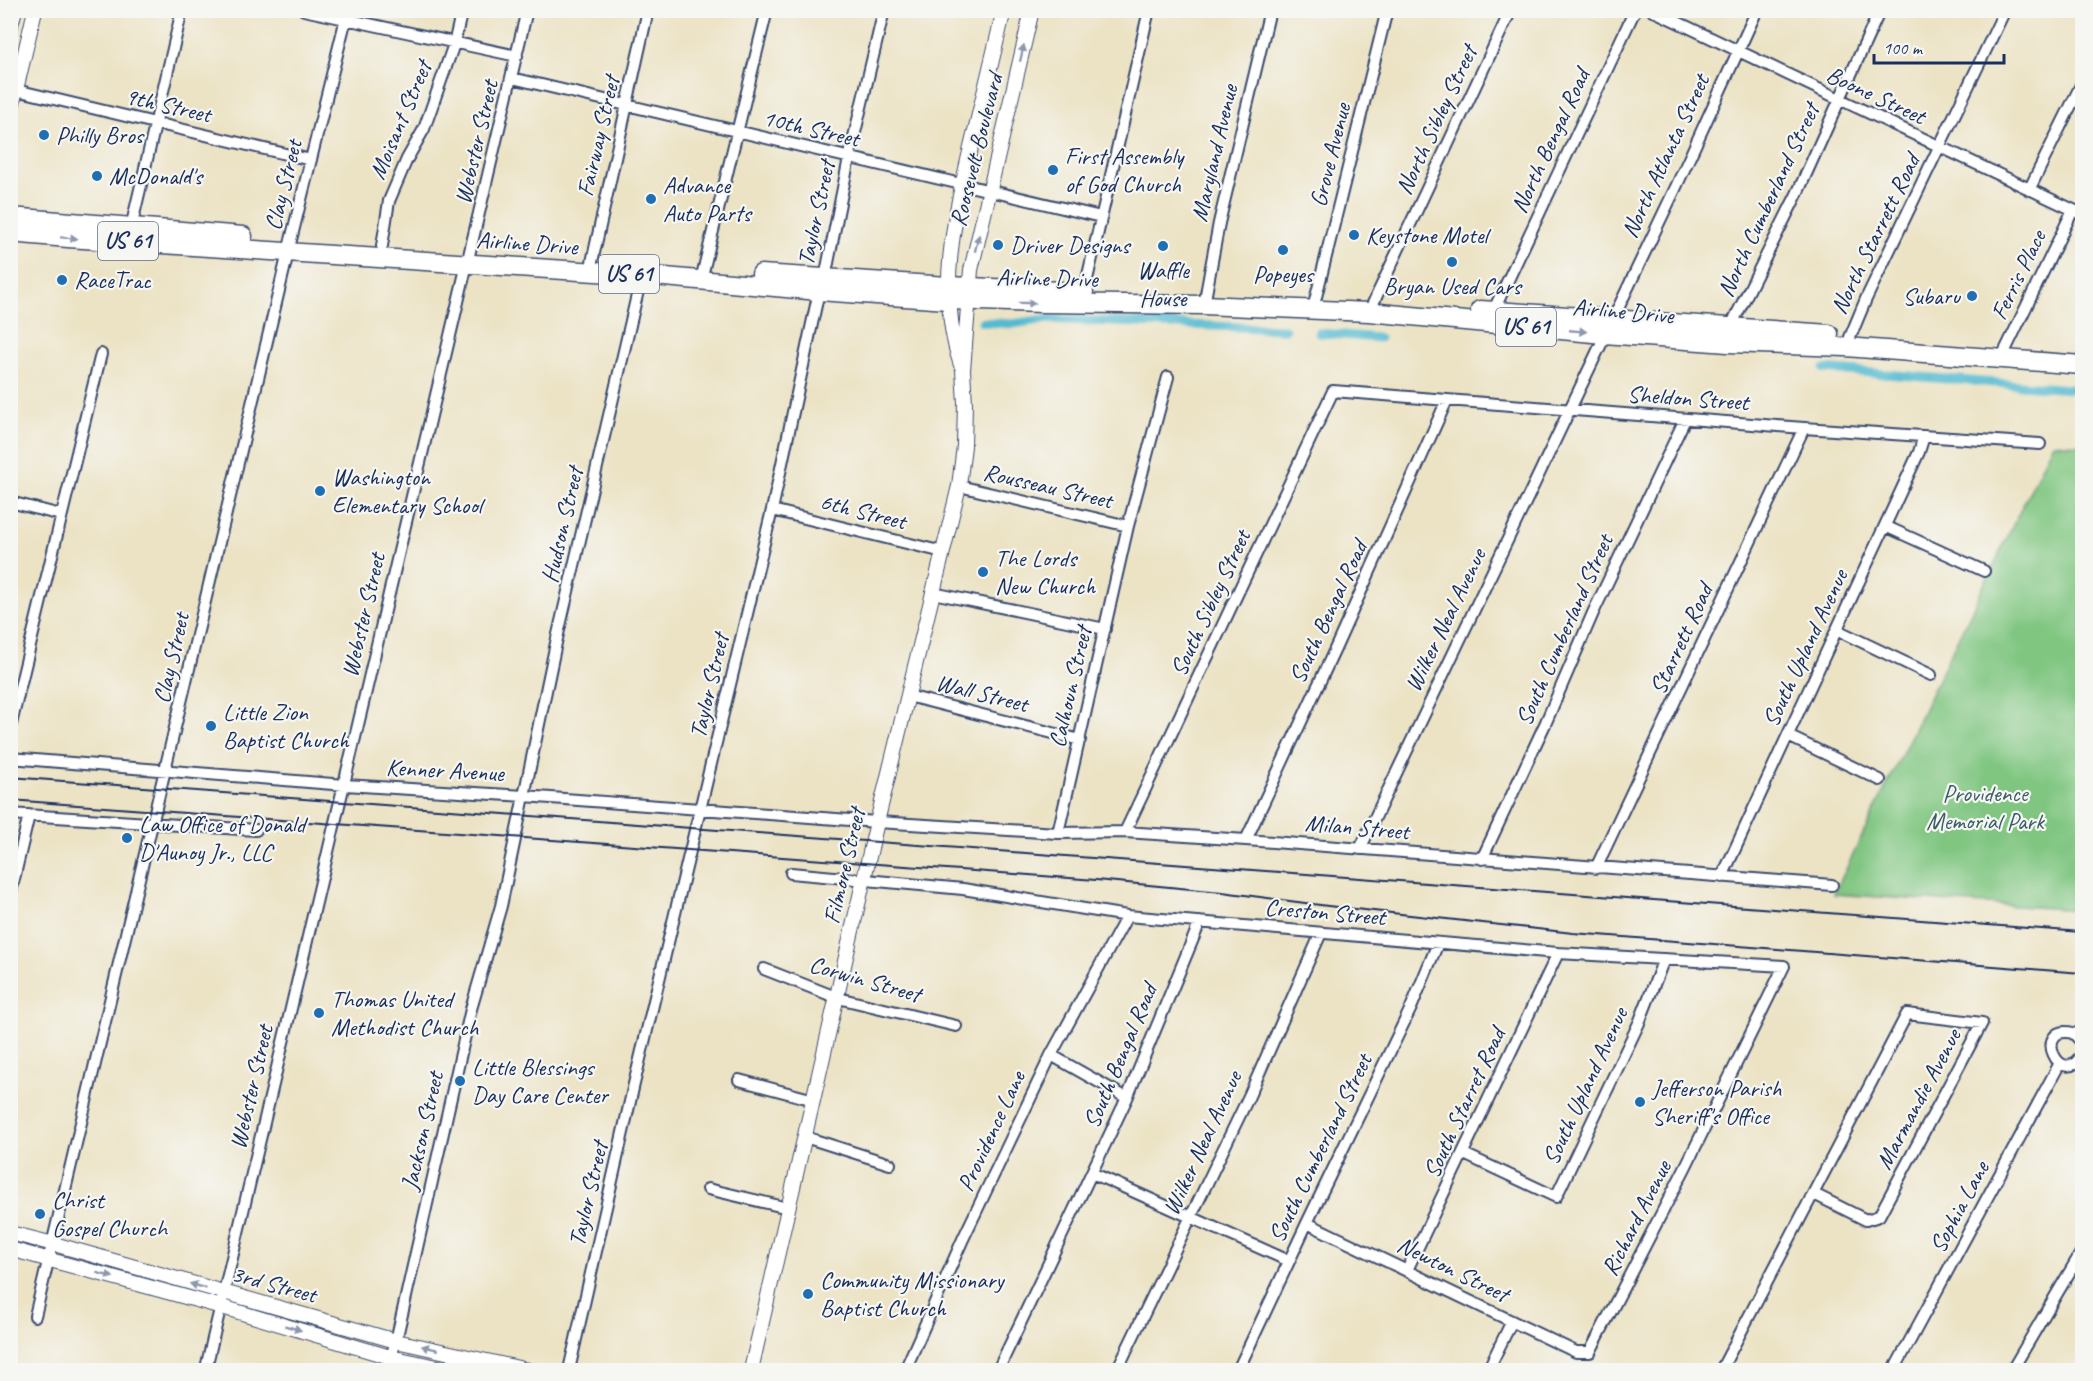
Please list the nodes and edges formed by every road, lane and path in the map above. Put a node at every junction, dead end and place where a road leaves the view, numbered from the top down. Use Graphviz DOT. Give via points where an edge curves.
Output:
graph roads {
  1 [pos="15,10"];
  2 [pos="35,10"];
  3 [pos="182,10"];
  4 [pos="304,10"];
  5 [pos="462,10"];
  6 [pos="527,10"];
  7 [pos="648,10"];
  8 [pos="767,10"];
  9 [pos="884,10"];
  10 [pos="1004,10"];
  11 [pos="1032,10"];
  12 [pos="1149,10"];
  13 [pos="1270,10"];
  14 [pos="1387,10"];
  15 [pos="1511,10"];
  16 [pos="1635,10"];
  17 [pos="1652,10"];
  18 [pos="1757,10"];
  19 [pos="1880,10"];
  20 [pos="2005,10"];
  21 [pos="347,15"];
  22 [pos="10,28"];
  23 [pos="454,44"];
  24 [pos="1737,52"];
  25 [pos="517,56"];
  26 [pos="512,78"];
  27 [pos="2082,83"];
  28 [pos="16,90"];
  29 [pos="1839,100"];
  30 [pos="627,105"];
  31 [pos="10,115"];
  32 [pos="154,123"];
  33 [pos="738,132"];
  34 [pos="1940,148"];
  35 [pos="849,158"];
  36 [pos="311,160"];
  37 [pos="963,184"];
  38 [pos="2029,190"];
  39 [pos="990,191"];
  40 [pos="10,208"];
  41 [pos="2078,212"];
  42 [pos="10,217"];
  43 [pos="1101,217"];
  44 [pos="70,222"];
  45 [pos="10,233"];
  46 [pos="130,234"];
  47 [pos="290,246"];
  48 [pos="382,246"];
  49 [pos="469,258"];
  50 [pos="591,266"];
  51 [pos="643,270"];
  52 [pos="701,275"];
  53 [pos="822,285"];
  54 [pos="948,293"];
  55 [pos="969,293"];
  56 [pos="1083,297"];
  57 [pos="1204,300"];
  58 [pos="1315,304"];
  59 [pos="1371,307"];
  60 [pos="1491,317"];
  61 [pos="1608,326"];
  62 [pos="1729,335"];
  63 [pos="1848,341"];
  64 [pos="101,354"];
  65 [pos="2003,354"];
  66 [pos="2082,354"];
  67 [pos="2082,365"];
  68 [pos="963,370"];
  69 [pos="1168,377"];
  70 [pos="1333,391"];
  71 [pos="1447,400"];
  72 [pos="1569,410"];
  73 [pos="1685,418"];
  74 [pos="1804,428"];
  75 [pos="1924,436"];
  76 [pos="2040,444"];
  77 [pos="959,486"];
  78 [pos="10,502"];
  79 [pos="772,510"];
  80 [pos="62,515"];
  81 [pos="1128,526"];
  82 [pos="1885,526"];
  83 [pos="943,552"];
  84 [pos="1984,571"];
  85 [pos="933,593"];
  86 [pos="1106,629"];
  87 [pos="1837,630"];
  88 [pos="1931,675"];
  89 [pos="908,696"];
  90 [pos="10,728"];
  91 [pos="1788,736"];
  92 [pos="1080,740"];
  93 [pos="10,758"];
  94 [pos="166,771"];
  95 [pos="1880,780"];
  96 [pos="345,785"];
  97 [pos="524,796"];
  98 [pos="701,809"];
  99 [pos="10,814"];
  100 [pos="29,815"];
  101 [pos="153,822"];
  102 [pos="877,822"];
  103 [pos="256,830"];
  104 [pos="1058,832"];
  105 [pos="1125,832"];
  106 [pos="1246,840"];
  107 [pos="1360,849"];
  108 [pos="1482,859"];
  109 [pos="1596,868"];
  110 [pos="791,873"];
  111 [pos="1722,877"];
  112 [pos="864,880"];
  113 [pos="1832,885"];
  114 [pos="10,896"];
  115 [pos="1127,916"];
  116 [pos="1200,922"];
  117 [pos="1322,933"];
  118 [pos="1438,942"];
  119 [pos="1558,953"];
  120 [pos="1664,959"];
  121 [pos="1784,966"];
  122 [pos="764,969"];
  123 [pos="838,998"];
  124 [pos="956,1026"];
  125 [pos="2082,1042"];
  126 [pos="1051,1055"];
  127 [pos="2082,1055"];
  128 [pos="2060,1063"];
  129 [pos="739,1080"];
  130 [pos="1127,1098"];
  131 [pos="814,1100"];
  132 [pos="805,1137"];
  133 [pos="1464,1154"];
  134 [pos="890,1164"];
  135 [pos="1092,1173"];
  136 [pos="708,1189"];
  137 [pos="1814,1194"];
  138 [pos="788,1208"];
  139 [pos="1190,1218"];
  140 [pos="1307,1222"];
  141 [pos="10,1233"];
  142 [pos="54,1244"];
  143 [pos="10,1250"];
  144 [pos="2082,1251"];
  145 [pos="49,1260"];
  146 [pos="1289,1262"];
  147 [pos="1407,1270"];
  148 [pos="223,1300"];
  149 [pos="35,1316"];
  150 [pos="1512,1321"];
  151 [pos="396,1341"];
  152 [pos="1582,1352"];
  153 [pos="391,1356"];
  154 [pos="206,1368"];
  155 [pos="387,1371"];
  156 [pos="452,1371"];
  157 [pos="528,1371"];
  158 [pos="569,1371"];
  159 [pos="751,1371"];
  160 [pos="905,1371"];
  161 [pos="998,1371"];
  162 [pos="1117,1371"];
  163 [pos="1238,1371"];
  164 [pos="1488,1371"];
  165 [pos="1720,1371"];
  166 [pos="1894,1371"];
  167 [pos="2012,1371"];
  1 -- 22 [label="street"];
  2 -- 28 [label="street"];
  3 -- 32 [label="street"];
  4 -- 21 [label="street"];
  5 -- 23 [label="street, Moisant Street"];
  6 -- 25 [label="street, Webster Street"];
  7 -- 30 [label="street, Fairway Street"];
  8 -- 33 [label="street"];
  9 -- 35 [label="street, Taylor Street"];
  10 -- 37 [label="street, Roosevelt Boulevard"];
  39 -- 11 [label="street, Roosevelt Boulevard, one-way"];
  12 -- 43 [label="street"];
  13 -- 57 [label="street, Maryland Avenue"];
  14 -- 58 [label="street, Grove Avenue"];
  15 -- 59 [label="street, North Sibley Street"];
  16 -- 60 [label="street, North Bengal Road"];
  17 -- 24 [label="street, Boone Street"];
  18 -- 24 [label="street, North Atlanta Street"];
  19 -- 29 [label="street, North Cumberland Street"];
  20 -- 34 [label="street, North Starrett Road"];
  21 -- 23 [label="street"];
  21 -- 36 [label="street, Clay Street"];
  23 -- 25 [label="street"];
  23 -- 48 [label="street, Moisant Street" via="424,129 389,201"];
  24 -- 29 [label="street, Boone Street"];
  24 -- 61 [label="street, North Atlanta Street"];
  25 -- 26 [label="street, Webster Street"];
  26 -- 30 [label="street, 10th Street"];
  26 -- 49 [label="street, Webster Street"];
  27 -- 38 [label="street"];
  28 -- 31 [label="street"];
  28 -- 32 [label="street, 9th Street"];
  29 -- 34 [label="street, Boone Street"];
  29 -- 62 [label="street, North Cumberland Street"];
  30 -- 33 [label="street, 10th Street"];
  30 -- 50 [label="street, Fairway Street"];
  32 -- 36 [label="street, 9th Street"];
  32 -- 46 [label="street"];
  33 -- 35 [label="street, 10th Street"];
  33 -- 52 [label="street"];
  34 -- 38 [label="street, Boone Street"];
  34 -- 63 [label="street, North Starrett Road"];
  35 -- 37 [label="street, 10th Street"];
  35 -- 53 [label="street, Taylor Street"];
  36 -- 47 [label="street, Clay Street"];
  37 -- 39 [label="street, 10th Street"];
  37 -- 54 [label="street, Roosevelt Boulevard" via="954,226"];
  38 -- 41 [label="street, Boone Street"];
  39 -- 43 [label="street, 10th Street"];
  55 -- 39 [label="street, Roosevelt Boulevard, one-way" via="973,256"];
  40 -- 44 [label="highway" via="54,214"];
  41 -- 65 [label="street, Ferris Place"];
  42 -- 44 [label="highway, Airline Drive / US 61"];
  43 -- 56 [label="street"];
  44 -- 46 [label="highway, Airline Drive / US 61"];
  45 -- 46 [label="highway, Airline Drive / US 61, one-way" via="68,238"];
  46 -- 47 [label="highway, Airline Drive / US 61"];
  47 -- 48 [label="highway, Airline Drive / US 61"];
  47 -- 49 [label="highway, Airline Drive / US 61"];
  47 -- 94 [label="street, Clay Street"];
  48 -- 49 [label="highway, Airline Drive / US 61"];
  49 -- 50 [label="highway, Airline Drive / US 61"];
  49 -- 96 [label="street, Webster Street"];
  50 -- 51 [label="highway, Airline Drive / US 61"];
  51 -- 52 [label="highway, Airline Drive / US 61"];
  51 -- 97 [label="street, Hudson Street"];
  52 -- 53 [label="highway, Airline Drive / US 61"];
  53 -- 54 [label="highway, Airline Drive / US 61"];
  53 -- 79 [label="street, Taylor Street"];
  54 -- 55 [label="highway, Airline Drive / US 61"];
  54 -- 68 [label="street, Filmore Street" via="952,333"];
  55 -- 56 [label="highway, Airline Drive / US 61"];
  55 -- 68 [label="street, Filmore Street"];
  56 -- 57 [label="highway, Airline Drive / US 61"];
  57 -- 58 [label="highway, Airline Drive / US 61"];
  58 -- 59 [label="highway, Airline Drive / US 61"];
  59 -- 60 [label="highway, Airline Drive / US 61"];
  60 -- 61 [label="highway, Airline Drive / US 61"];
  61 -- 62 [label="highway, Airline Drive / US 61"];
  61 -- 72 [label="street, North Atlanta Street"];
  62 -- 63 [label="highway, Airline Drive / US 61"];
  63 -- 65 [label="highway, Airline Drive / US 61"];
  64 -- 80 [label="street"];
  65 -- 66 [label="highway, Airline Drive / US 61"];
  65 -- 67 [label="highway, Airline Drive / US 61"];
  68 -- 77 [label="street, Filmore Street" via="965,429"];
  69 -- 81 [label="street, Calhoun Street"];
  70 -- 71 [label="street, Sheldon Street"];
  70 -- 105 [label="street, South Sibley Street"];
  71 -- 72 [label="street, Sheldon Street"];
  71 -- 106 [label="street, South Bengal Road"];
  72 -- 73 [label="street, Sheldon Street"];
  72 -- 107 [label="street, Wilker Neal Avenue"];
  73 -- 74 [label="street, Sheldon Street"];
  73 -- 108 [label="street, South Cumberland Street"];
  74 -- 75 [label="street, Sheldon Street"];
  74 -- 109 [label="street, Starrett Road"];
  75 -- 76 [label="street, Sheldon Street"];
  75 -- 82 [label="street, South Upland Avenue"];
  77 -- 81 [label="street, Rousseau Street"];
  77 -- 83 [label="street, Filmore Street"];
  78 -- 80 [label="street"];
  79 -- 83 [label="street, 6th Street"];
  79 -- 98 [label="street, Taylor Street"];
  80 -- 90 [label="street"];
  81 -- 86 [label="street, Calhoun Street"];
  82 -- 84 [label="street"];
  82 -- 87 [label="street, South Upland Avenue"];
  83 -- 85 [label="street, Filmore Street"];
  85 -- 86 [label="street"];
  85 -- 89 [label="street, Filmore Street"];
  86 -- 92 [label="street, Calhoun Street"];
  87 -- 88 [label="street"];
  87 -- 91 [label="street, South Upland Avenue"];
  89 -- 92 [label="street, Wall Street"];
  89 -- 102 [label="street, Filmore Street"];
  91 -- 95 [label="street"];
  91 -- 111 [label="street, South Upland Avenue"];
  92 -- 104 [label="street, Calhoun Street"];
  93 -- 94 [label="street, Kenner Avenue"];
  94 -- 96 [label="street, Kenner Avenue"];
  94 -- 101 [label="street, Clay Street"];
  96 -- 97 [label="street, Kenner Avenue"];
  96 -- 148 [label="street, Webster Street"];
  97 -- 98 [label="street, Kenner Avenue"];
  97 -- 151 [label="street, Jackson Street"];
  98 -- 102 [label="street, Kenner Avenue"];
  98 -- 158 [label="street, Taylor Street"];
  99 -- 100 [label="street"];
  100 -- 101 [label="street"];
  100 -- 114 [label="street"];
  101 -- 103 [label="street"];
  101 -- 142 [label="street, Clay Street"];
  102 -- 104 [label="street, Milan Street"];
  102 -- 112 [label="street, Filmore Street"];
  104 -- 105 [label="street, Milan Street"];
  105 -- 106 [label="street, Milan Street"];
  106 -- 107 [label="street, Milan Street"];
  107 -- 108 [label="street, Milan Street"];
  108 -- 109 [label="street, Milan Street"];
  109 -- 111 [label="street, Milan Street"];
  110 -- 112 [label="street, Creston Street"];
  111 -- 113 [label="street, Milan Street"];
  112 -- 115 [label="street, Creston Street" via="963,889"];
  112 -- 123 [label="street, Filmore Street"];
  115 -- 116 [label="street, Creston Street"];
  115 -- 126 [label="street, Providence Lane"];
  116 -- 117 [label="street, Creston Street"];
  116 -- 130 [label="street, South Bengal Road"];
  117 -- 118 [label="street, Creston Street"];
  117 -- 139 [label="street, Wilker Neal Avenue"];
  118 -- 119 [label="street, Creston Street"];
  118 -- 140 [label="street, South Cumberland Street" via="1411,1008"];
  119 -- 120 [label="street, Creston Street"];
  119 -- 133 [label="street, South Starret Road"];
  120 -- 121 [label="street, Creston Street"];
  120 -- 133 [label="street, South Upland Avenue" via="1639,1023 1556,1197"];
  121 -- 152 [label="street, Richard Avenue" via="1590,1352"];
  122 -- 123 [label="street, Corwin Street"];
  123 -- 124 [label="street, Corwin Street"];
  123 -- 131 [label="street, Filmore Street"];
  125 -- 128 [label="street" via="2068,1031 2057,1035 2051,1050"];
  126 -- 130 [label="street"];
  126 -- 160 [label="street, Providence Lane"];
  127 -- 128 [label="street" via="2076,1062"];
  128 -- 166 [label="street, Sophia Lane"];
  129 -- 131 [label="street"];
  130 -- 135 [label="street, South Bengal Road"];
  131 -- 132 [label="street, Filmore Street"];
  132 -- 134 [label="street"];
  132 -- 138 [label="street, Filmore Street"];
  133 -- 147 [label="street, South Starret Road"];
  135 -- 139 [label="street"];
  135 -- 161 [label="street, South Bengal Road"];
  136 -- 138 [label="street"];
  137 -- 137 [label="street, Marmandie Avenue" via="1907,1014 1982,1023 1879,1216 1866,1220"];
  137 -- 165 [label="street, Marmandie Avenue"];
  138 -- 159 [label="street, Filmore Street"];
  139 -- 146 [label="street"];
  139 -- 162 [label="street, Wilker Neal Avenue"];
  140 -- 146 [label="street, South Cumberland Street"];
  140 -- 147 [label="street, Newton Street"];
  141 -- 142 [label="street, 3rd Street"];
  142 -- 145 [label="street, Clay Street"];
  148 -- 142 [label="street, 3rd Street, one-way"];
  143 -- 145 [label="street, 3rd Street"];
  144 -- 167 [label="street"];
  145 -- 148 [label="street, 3rd Street, one-way"];
  145 -- 149 [label="street, Clay Street"];
  146 -- 163 [label="street, South Cumberland Street"];
  147 -- 150 [label="street, Newton Street"];
  148 -- 151 [label="street, 3rd Street"];
  148 -- 153 [label="street, 3rd Street, one-way"];
  148 -- 154 [label="street, Webster Street"];
  150 -- 152 [label="street, Newton Street"];
  150 -- 164 [label="street"];
  151 -- 153 [label="street, Jackson Street"];
  157 -- 151 [label="street, 3rd Street, one-way"];
  153 -- 155 [label="street, Jackson Street"];
  153 -- 156 [label="street, 3rd Street"];
}
